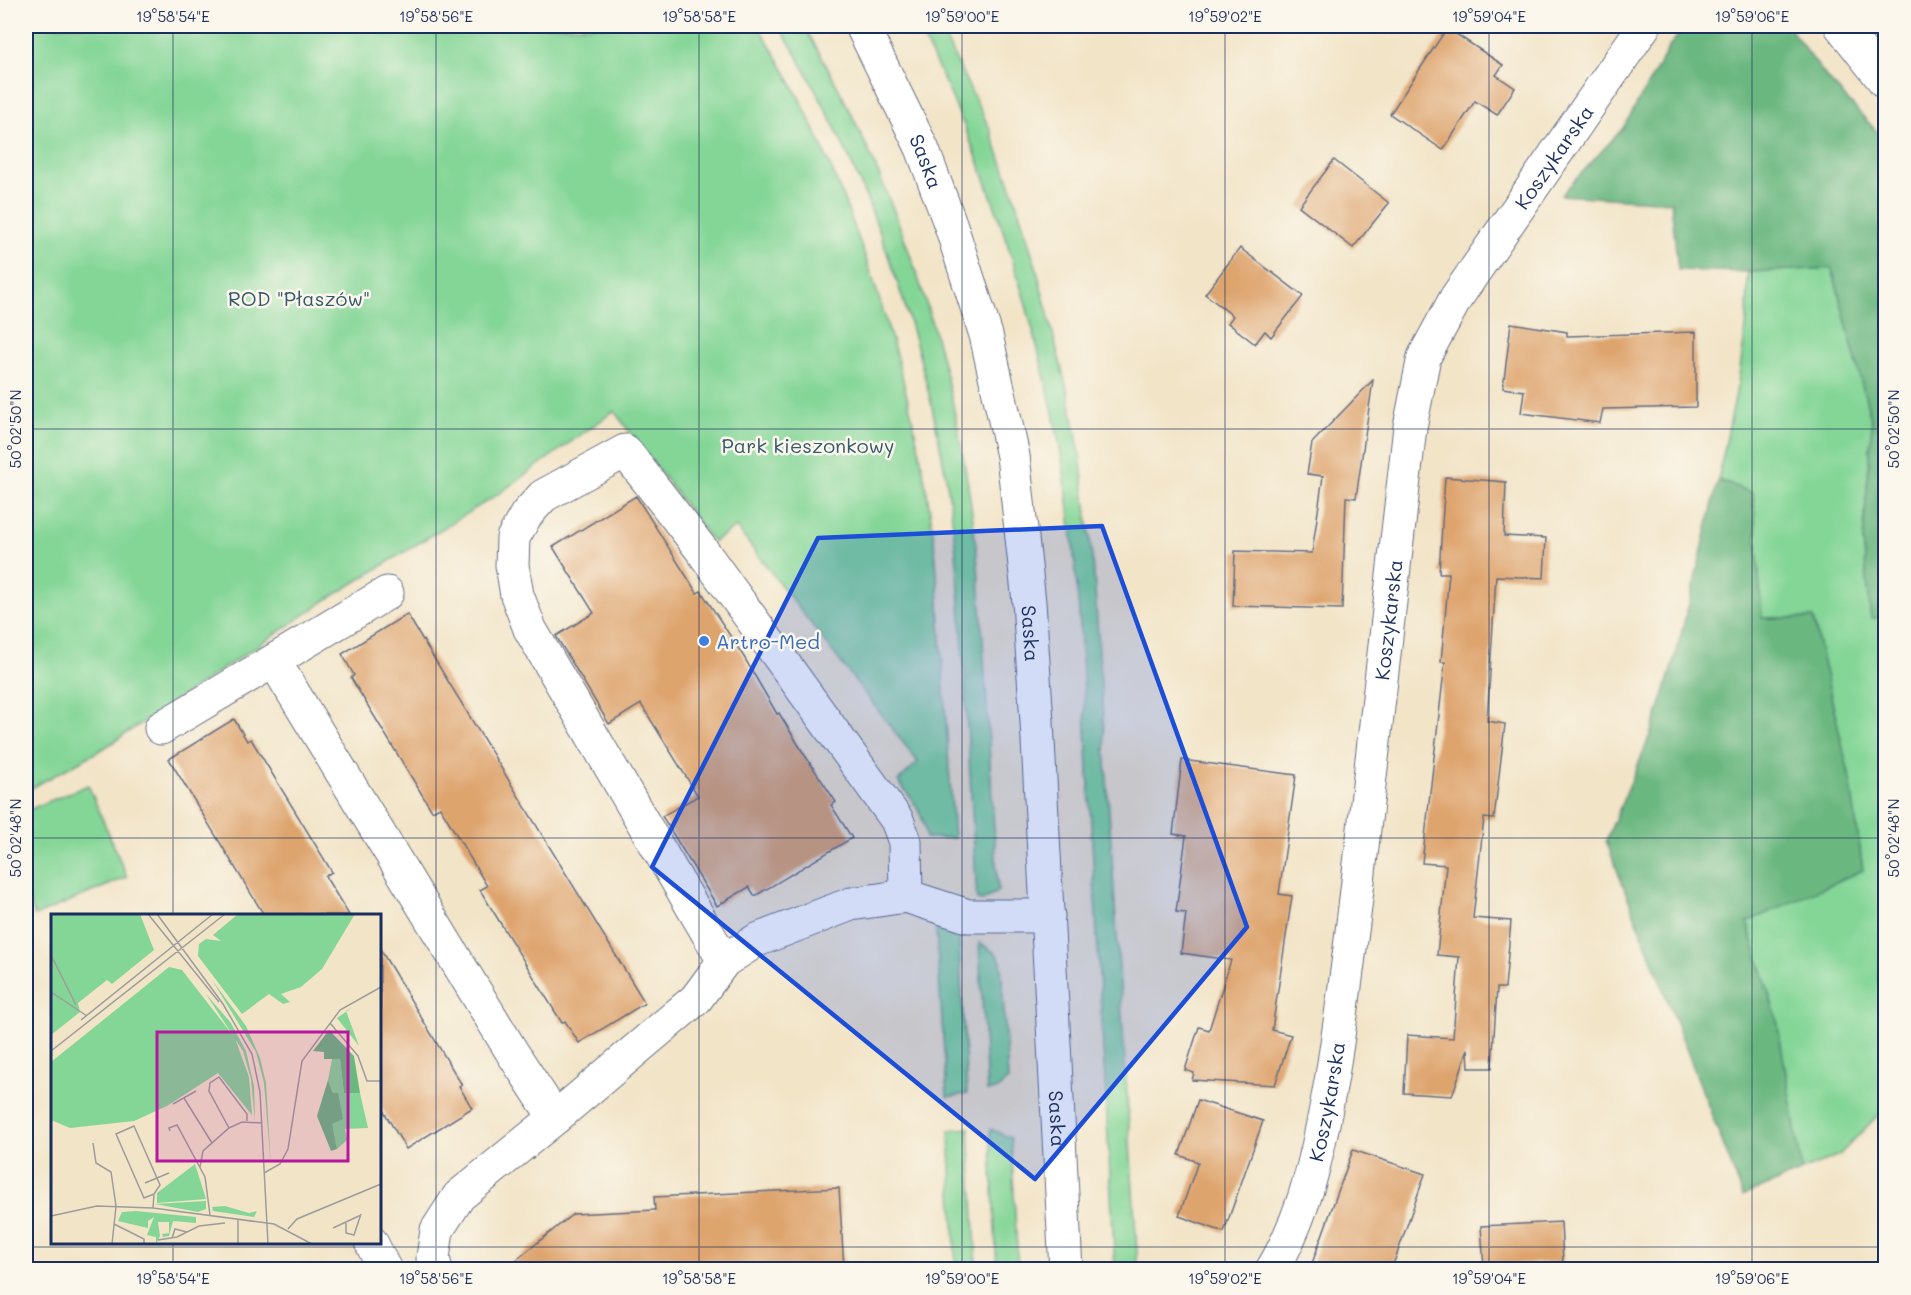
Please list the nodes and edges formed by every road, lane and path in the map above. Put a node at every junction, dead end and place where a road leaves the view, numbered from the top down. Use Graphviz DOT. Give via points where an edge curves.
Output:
graph roads {
  1 [pos="862,26"];
  2 [pos="1644,26"];
  3 [pos="1841,26"];
  4 [pos="1886,83"];
  5 [pos="387,593"];
  6 [pos="274,661"];
  7 [pos="161,728"];
  8 [pos="906,896"];
  9 [pos="1048,916"];
  10 [pos="724,961"];
  11 [pos="555,1118"];
  12 [pos="371,1244"];
  13 [pos="385,1269"];
  14 [pos="436,1269"];
  15 [pos="1065,1269"];
  16 [pos="1272,1269"];
  1 -- 9 [label="street, Saska" via="931,170 970,281 1013,456 1029,602"];
  2 -- 16 [label="street, Koszykarska" via="1456,298 1424,357 1410,427 1343,1009 1323,1129 1299,1213"];
  3 -- 4 [label="street"];
  5 -- 6 [label="street"];
  6 -- 7 [label="street"];
  6 -- 11 [label="street"];
  8 -- 9 [label="street" via="968,916"];
  8 -- 10 [label="street" via="851,904 758,940"];
  8 -- 10 [label="street" via="905,842 897,820 698,545 625,452 543,496 513,537 513,575 530,629"];
  9 -- 15 [label="street, Saska"];
  10 -- 11 [label="street" via="696,999"];
  11 -- 14 [label="street" via="459,1196 437,1230 433,1258"];
  12 -- 13 [label="street"];
}
